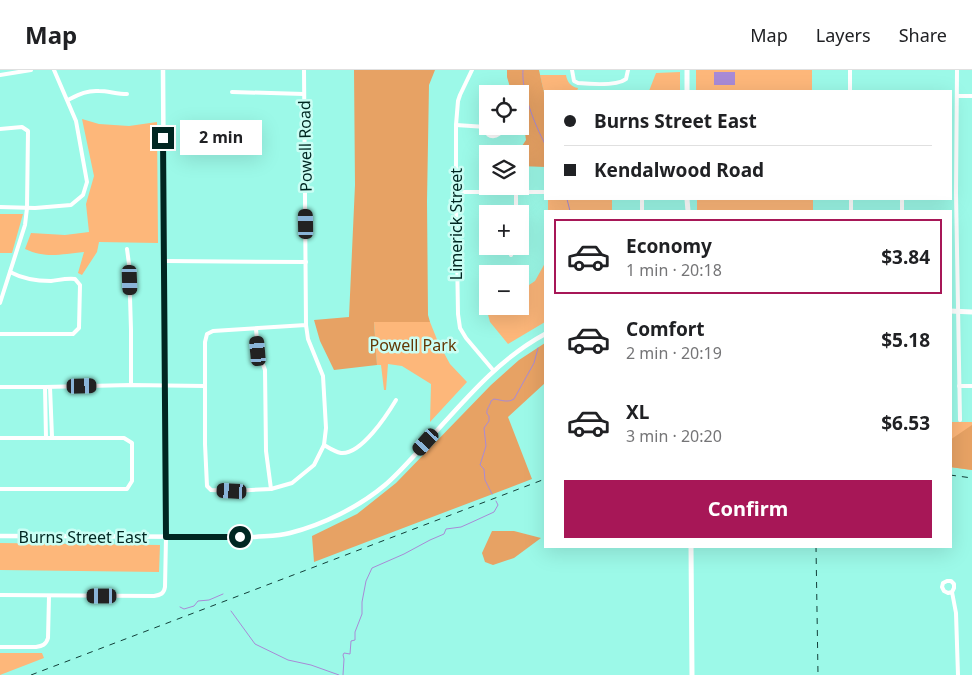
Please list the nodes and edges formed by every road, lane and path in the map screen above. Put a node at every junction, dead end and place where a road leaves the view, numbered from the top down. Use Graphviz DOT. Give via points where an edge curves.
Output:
graph roads {
  1 [pos="31,70"];
  2 [pos="54,70"];
  3 [pos="163,70"];
  4 [pos="304,70"];
  5 [pos="472,70"];
  6 [pos="572,70"];
  7 [pos="628,70"];
  8 [pos="687,70"];
  9 [pos="850,70"];
  10 [pos="957,70"];
  11 [pos="0,75"];
  12 [pos="687,90"];
  13 [pos="850,90"];
  14 [pos="232,92"];
  15 [pos="127,94"];
  16 [pos="304,94"];
  17 [pos="957,96"];
  18 [pos="972,96"];
  19 [pos="68,100"];
  20 [pos="456,125"];
  21 [pos="479,126"];
  22 [pos="0,130"];
  23 [pos="456,192"];
  24 [pos="479,192"];
  25 [pos="529,192"];
  26 [pos="544,192"];
  27 [pos="952,193"];
  28 [pos="956,193"];
  29 [pos="0,207"];
  30 [pos="27,208"];
  31 [pos="127,249"];
  32 [pos="165,261"];
  33 [pos="306,262"];
  34 [pos="10,272"];
  35 [pos="0,304"];
  36 [pos="952,312"];
  37 [pos="959,312"];
  38 [pos="972,312"];
  39 [pos="306,325"];
  40 [pos="256,329"];
  41 [pos="0,334"];
  42 [pos="544,335"];
  43 [pos="493,370"];
  44 [pos="131,385"];
  45 [pos="166,385"];
  46 [pos="0,386"];
  47 [pos="205,386"];
  48 [pos="959,386"];
  49 [pos="972,386"];
  50 [pos="47,387"];
  51 [pos="396,400"];
  52 [pos="960,420"];
  53 [pos="52,437"];
  54 [pos="0,438"];
  55 [pos="46,438"];
  56 [pos="324,445"];
  57 [pos="0,489"];
  58 [pos="271,489"];
  59 [pos="0,536"];
  60 [pos="166,537"];
  61 [pos="692,548"];
  62 [pos="952,592"];
  63 [pos="0,595"];
  64 [pos="49,596"];
  65 [pos="0,647"];
  66 [pos="692,675"];
  67 [pos="958,675"];
  1 -- 11 [label="street"];
  2 -- 19 [label="street"];
  3 -- 32 [label="street"];
  4 -- 16 [label="street, Powell Road"];
  5 -- 20 [label="street, Limerick Street" via="458,101"];
  6 -- 7 [label="street" via="574,81 578,83 622,83"];
  8 -- 12 [label="main road"];
  9 -- 13 [label="street"];
  10 -- 17 [label="street"];
  14 -- 16 [label="street"];
  15 -- 19 [label="street" via="98,90"];
  16 -- 33 [label="street, Powell Road"];
  17 -- 18 [label="street"];
  17 -- 28 [label="street"];
  19 -- 30 [label="street" via="76,121 87,182 83,194 71,205"];
  20 -- 21 [label="street"];
  20 -- 23 [label="street, Limerick Street"];
  22 -- 30 [label="street" via="22,126 28,131"];
  23 -- 24 [label="street"];
  23 -- 43 [label="street, Limerick Street" via="460,328"];
  25 -- 26 [label="street"];
  27 -- 28 [label="street"];
  28 -- 37 [label="street"];
  29 -- 30 [label="street"];
  30 -- 34 [label="street"];
  31 -- 44 [label="street"];
  32 -- 33 [label="street"];
  32 -- 45 [label="street"];
  33 -- 39 [label="street, Powell Road"];
  34 -- 35 [label="street"];
  34 -- 41 [label="street" via="34,280 75,279 80,285 79,328 73,334"];
  36 -- 37 [label="main road"];
  37 -- 38 [label="main road"];
  37 -- 48 [label="street"];
  39 -- 40 [label="street"];
  39 -- 56 [label="street, Powell Road" via="308,339 323,376"];
  40 -- 47 [label="street" via="207,334"];
  40 -- 58 [label="street" via="258,351 265,370 266,451"];
  42 -- 43 [label="street, Burns Street East"];
  43 -- 60 [label="street, Burns Street East" via="398,473 356,506 288,534"];
  44 -- 45 [label="street"];
  44 -- 50 [label="street"];
  45 -- 47 [label="street"];
  45 -- 60 [label="street"];
  46 -- 50 [label="street"];
  47 -- 58 [label="street, Powell Road" via="207,486 210,490"];
  48 -- 49 [label="street"];
  48 -- 52 [label="street"];
  50 -- 53 [label="street"];
  50 -- 55 [label="street"];
  51 -- 56 [label="street" via="383,421 359,447 342,454"];
  53 -- 55 [label="street"];
  53 -- 57 [label="street" via="124,438 132,443 132,481 127,489"];
  54 -- 55 [label="street"];
  56 -- 58 [label="street, Powell Road" via="314,465 292,483"];
  59 -- 60 [label="street, Burns Street East"];
  60 -- 64 [label="street" via="164,590 161,594"];
  61 -- 66 [label="main road"];
  62 -- 67 [label="street"];
  63 -- 64 [label="street"];
  64 -- 65 [label="street" via="46,643 36,647"];
}
